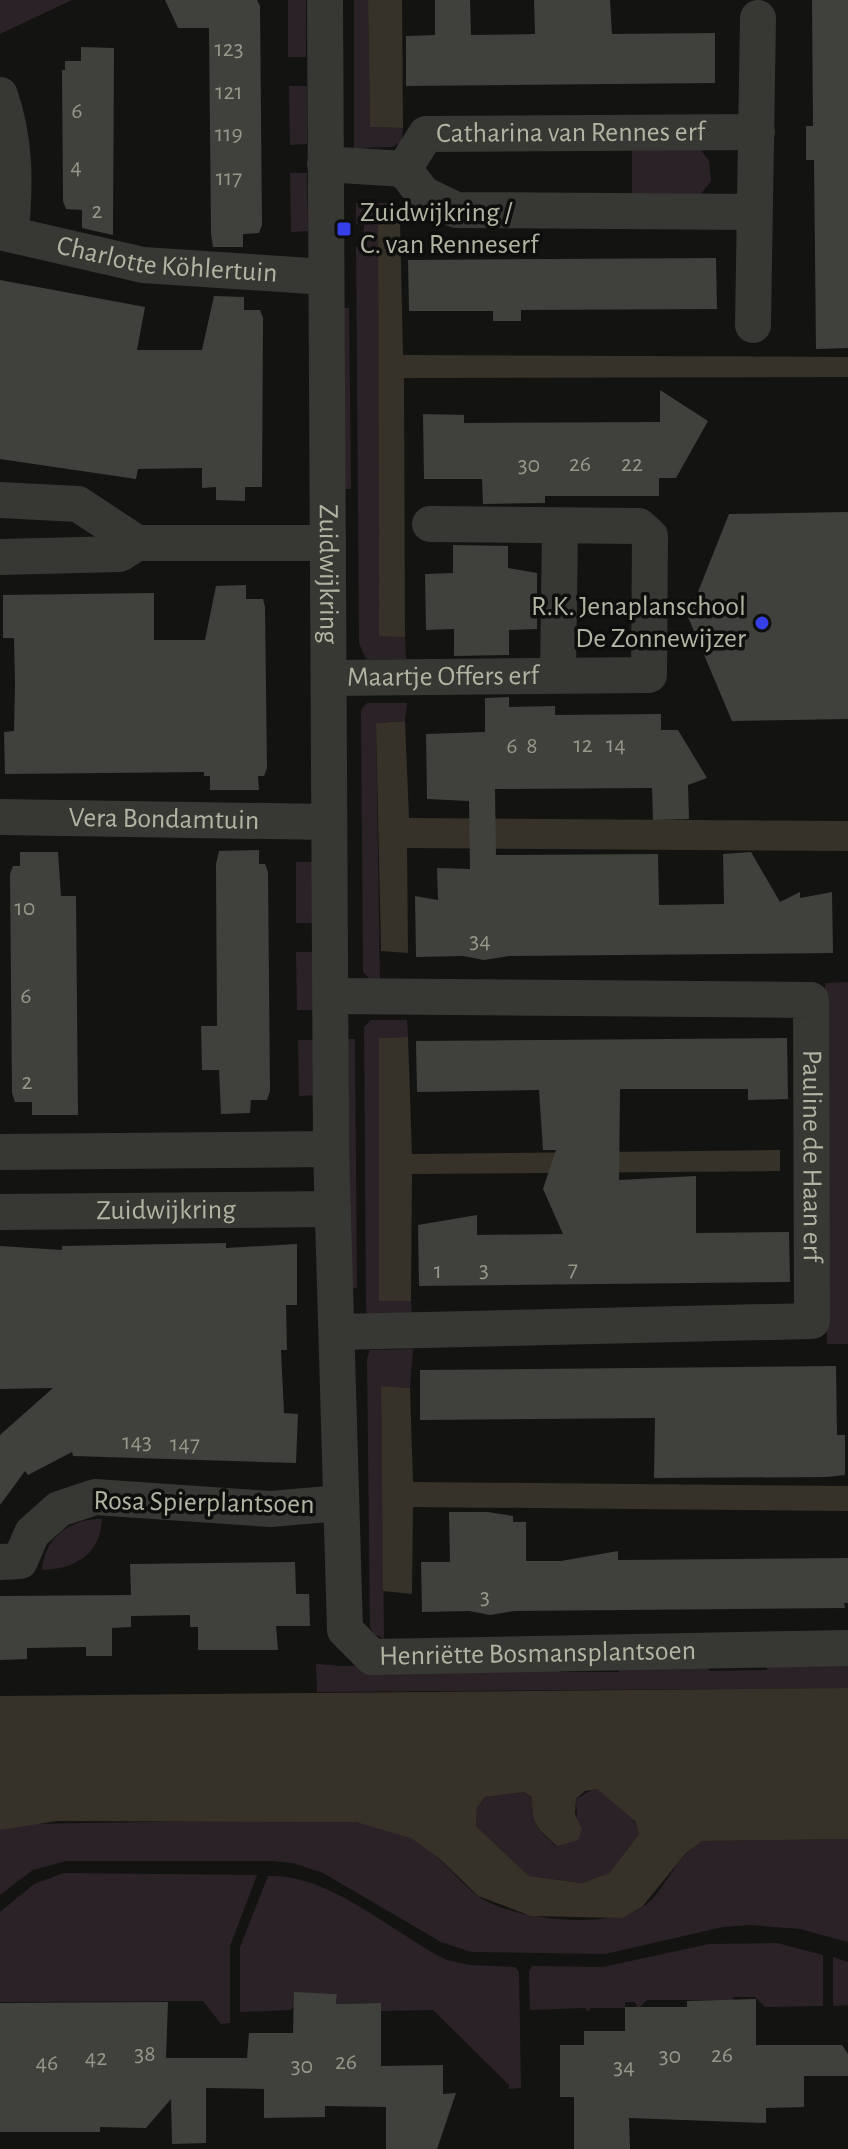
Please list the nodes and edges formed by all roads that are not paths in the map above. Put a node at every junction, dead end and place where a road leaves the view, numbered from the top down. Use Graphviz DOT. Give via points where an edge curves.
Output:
graph roads {
  1 [pos="325,0"];
  2 [pos="758,18"];
  3 [pos="0,95"];
  4 [pos="757,132"];
  5 [pos="325,164"];
  6 [pos="404,169"];
  7 [pos="754,212"];
  8 [pos="5,232"];
  9 [pos="326,277"];
  10 [pos="753,325"];
  11 [pos="0,500"];
  12 [pos="430,524"];
  13 [pos="560,528"];
  14 [pos="137,543"];
  15 [pos="328,543"];
  16 [pos="0,557"];
  17 [pos="558,674"];
  18 [pos="329,678"];
  19 [pos="0,817"];
  20 [pos="329,822"];
  21 [pos="331,996"];
  22 [pos="331,1149"];
  23 [pos="0,1152"];
  24 [pos="333,1209"];
  25 [pos="0,1212"];
  26 [pos="339,1332"];
  27 [pos="340,1503"];
  28 [pos="0,1562"];
  29 [pos="848,1648"];
  1 -- 5 [label="street, Zuidwijkring"];
  2 -- 4 [label="street"];
  3 -- 8 [label="street, Charlotte Köhlertuin" via="11,127 16,171"];
  4 -- 6 [label="street, Catharina van Rennes erf" via="426,134"];
  4 -- 7 [label="street"];
  5 -- 6 [label="street, Catharina van Rennes erf"];
  5 -- 9 [label="street, Zuidwijkring"];
  6 -- 7 [label="street, Catharina van Rennes erf" via="423,194 456,210"];
  7 -- 10 [label="street"];
  8 -- 9 [label="street, Charlotte Köhlertuin" via="143,265"];
  9 -- 15 [label="street, Zuidwijkring"];
  11 -- 14 [label="street" via="78,504"];
  12 -- 13 [label="street, Maartje Offers erf"];
  13 -- 17 [label="street, Maartje Offers erf"];
  13 -- 17 [label="street, Maartje Offers erf" via="639,526 650,536 649,675"];
  14 -- 15 [label="street"];
  14 -- 16 [label="street" via="120,554"];
  15 -- 18 [label="street, Zuidwijkring"];
  17 -- 18 [label="street, Maartje Offers erf"];
  18 -- 20 [label="street, Zuidwijkring"];
  19 -- 20 [label="street, Vera Bondamtuin"];
  20 -- 21 [label="street, Zuidwijkring"];
  21 -- 22 [label="street, Zuidwijkring"];
  21 -- 26 [label="street, Pauline de Haan erf" via="811,1000 812,1321"];
  22 -- 23 [label="street"];
  22 -- 24 [label="street, Zuidwijkring"];
  24 -- 25 [label="street, Zuidwijkring"];
  24 -- 26 [label="street, Zuidwijkring"];
  26 -- 27 [label="street, Henriëtte Bosmansplantsoen"];
  27 -- 28 [label="street, Rosa Spierplantsoen" via="271,1509 95,1497 59,1509 32,1533 20,1561"];
  27 -- 29 [label="street, Henriëtte Bosmansplantsoen" via="345,1630 372,1657"];
}
